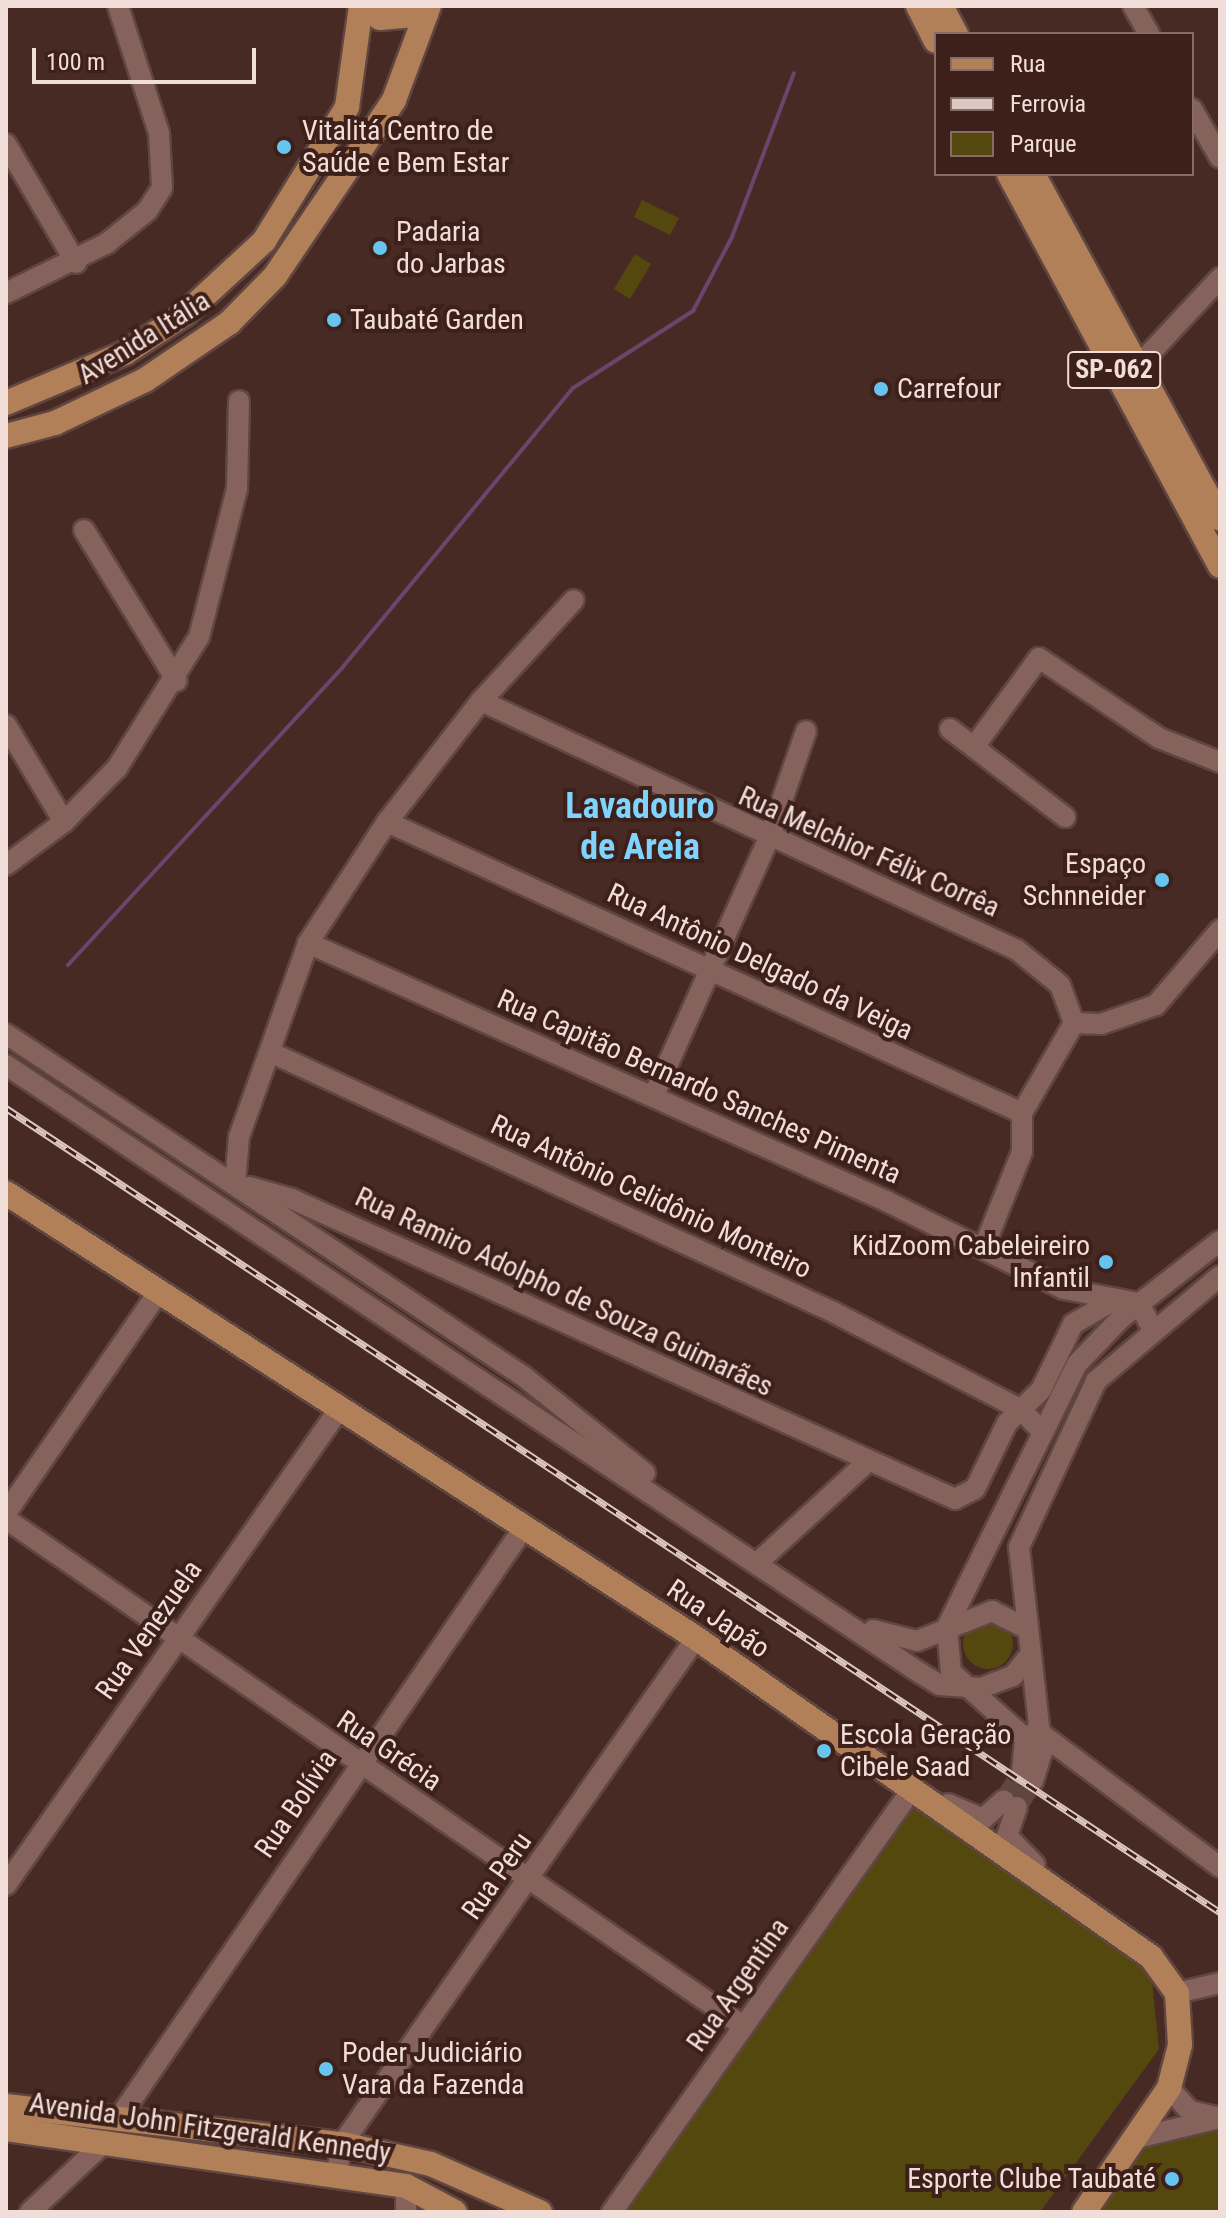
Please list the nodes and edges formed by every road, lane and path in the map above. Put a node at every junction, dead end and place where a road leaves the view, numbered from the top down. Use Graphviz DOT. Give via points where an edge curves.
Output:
graph roads {
  1 [pos="118,6"];
  2 [pos="363,6"];
  3 [pos="918,6"];
  4 [pos="941,6"];
  5 [pos="1133,6"];
  6 [pos="427,10"];
  7 [pos="955,32"];
  8 [pos="1148,32"];
  9 [pos="934,37"];
  10 [pos="1194,112"];
  11 [pos="6,144"];
  12 [pos="1220,158"];
  13 [pos="1010,176"];
  14 [pos="1034,176"];
  15 [pos="76,263"];
  16 [pos="1220,278"];
  17 [pos="6,293"];
  18 [pos="1139,365"];
  19 [pos="239,401"];
  20 [pos="6,403"];
  21 [pos="6,436"];
  22 [pos="1218,508"];
  23 [pos="84,530"];
  24 [pos="1220,566"];
  25 [pos="574,600"];
  26 [pos="177,681"];
  27 [pos="481,701"];
  28 [pos="6,725"];
  29 [pos="950,729"];
  30 [pos="806,731"];
  31 [pos="974,747"];
  32 [pos="1220,762"];
  33 [pos="1065,817"];
  34 [pos="64,822"];
  35 [pos="387,822"];
  36 [pos="769,838"];
  37 [pos="6,865"];
  38 [pos="1220,930"];
  39 [pos="308,943"];
  40 [pos="711,970"];
  41 [pos="1074,1023"];
  42 [pos="6,1034"];
  43 [pos="272,1053"];
  44 [pos="6,1065"];
  45 [pos="654,1095"];
  46 [pos="1022,1113"];
  47 [pos="239,1137"];
  48 [pos="201,1162"];
  49 [pos="190,1184"];
  50 [pos="235,1184"];
  51 [pos="6,1193"];
  52 [pos="1220,1241"];
  53 [pos="984,1247"];
  54 [pos="1192,1264"];
  55 [pos="1220,1276"];
  56 [pos="1064,1289"];
  57 [pos="160,1290"];
  58 [pos="1201,1292"];
  59 [pos="1109,1303"];
  60 [pos="1139,1303"];
  61 [pos="1073,1324"];
  62 [pos="1153,1331"];
  63 [pos="340,1408"];
  64 [pos="1020,1409"];
  65 [pos="1041,1430"];
  66 [pos="865,1464"];
  67 [pos="6,1513"];
  68 [pos="6,1519"];
  69 [pos="525,1526"];
  70 [pos="760,1560"];
  71 [pos="947,1627"];
  72 [pos="1023,1627"];
  73 [pos="696,1638"];
  74 [pos="175,1639"];
  75 [pos="1027,1659"];
  76 [pos="966,1687"];
  77 [pos="1036,1730"];
  78 [pos="862,1754"];
  79 [pos="357,1763"];
  80 [pos="910,1792"];
  81 [pos="1220,1867"];
  82 [pos="529,1880"];
  83 [pos="6,1885"];
  84 [pos="1074,1899"];
  85 [pos="1220,1983"];
  86 [pos="1177,1993"];
  87 [pos="743,2026"];
  88 [pos="1169,2088"];
  89 [pos="6,2106"];
  90 [pos="119,2118"];
  91 [pos="1219,2118"];
  92 [pos="6,2129"];
  93 [pos="1141,2137"];
  94 [pos="106,2141"];
  95 [pos="342,2144"];
  96 [pos="336,2176"];
  97 [pos="406,2186"];
  98 [pos="30,2212"];
  99 [pos="406,2212"];
  100 [pos="455,2212"];
  101 [pos="540,2212"];
  102 [pos="612,2212"];
  103 [pos="1084,2212"];
  1 -- 15 [label="street" via="159,133 162,188 147,211"];
  2 -- 6 [label="main road" via="380,18"];
  2 -- 20 [label="main road, Avenida Itália" via="347,107 264,241 185,314 125,353"];
  3 -- 9 [label="main road"];
  4 -- 7 [label="main road"];
  5 -- 8 [label="street"];
  6 -- 21 [label="main road, Avenida Itália" via="394,100 358,162 275,276 229,323 101,403"];
  10 -- 12 [label="street"];
  11 -- 15 [label="street"];
  13 -- 24 [label="main road, SP-062"];
  14 -- 18 [label="main road, SP-062"];
  15 -- 17 [label="street"];
  16 -- 18 [label="street"];
  18 -- 22 [label="main road, SP-062"];
  19 -- 26 [label="street" via="237,489 224,562"];
  23 -- 26 [label="street"];
  25 -- 27 [label="street"];
  26 -- 34 [label="street" via="117,768"];
  27 -- 35 [label="street"];
  27 -- 36 [label="street, Rua Melchior Félix Corrêa"];
  28 -- 34 [label="street"];
  29 -- 31 [label="street"];
  30 -- 36 [label="street"];
  31 -- 32 [label="street" via="1039,658 1159,738"];
  31 -- 33 [label="street"];
  34 -- 37 [label="street"];
  35 -- 39 [label="street"];
  35 -- 40 [label="street, Rua Antônio Delgado da Veiga"];
  36 -- 40 [label="street"];
  36 -- 41 [label="street, Rua Melchior Félix Corrêa" via="1017,950 1060,985"];
  38 -- 41 [label="street" via="1156,1005 1101,1024"];
  39 -- 43 [label="street"];
  39 -- 45 [label="street, Rua Capitão Bernardo Sanches Pimenta"];
  40 -- 45 [label="street"];
  40 -- 46 [label="street, Rua Antônio Delgado da Veiga"];
  41 -- 46 [label="street"];
  42 -- 48 [label="street"];
  43 -- 47 [label="street"];
  43 -- 64 [label="street, Rua Antônio Celidônio Monteiro" via="833,1312"];
  44 -- 49 [label="street"];
  45 -- 53 [label="street, Rua Capitão Bernardo Sanches Pimenta"];
  46 -- 53 [label="street" via="1022,1152"];
  47 -- 48 [label="street"];
  47 -- 50 [label="street"];
  48 -- 50 [label="street"];
  49 -- 50 [label="street"];
  49 -- 70 [label="street"];
  50 -- 66 [label="street, Rua Ramiro Adolpho de Souza Guimarães" via="292,1199"];
  50 -- 70 [label="street" via="523,1376"];
  51 -- 57 [label="main road, Rua Japão"];
  52 -- 54 [label="street"];
  53 -- 56 [label="street, Rua Capitão Bernardo Sanches Pimenta"];
  54 -- 58 [label="street" via="1188,1280"];
  54 -- 60 [label="street"];
  55 -- 58 [label="street"];
  56 -- 59 [label="street, Rua Capitão Bernardo Sanches Pimenta"];
  56 -- 61 [label="street"];
  57 -- 63 [label="main road, Rua Japão"];
  57 -- 67 [label="street"];
  58 -- 62 [label="street"];
  59 -- 60 [label="street, Rua Capitão Bernardo Sanches Pimenta"];
  59 -- 61 [label="street"];
  60 -- 62 [label="street"];
  60 -- 65 [label="street" via="1077,1364"];
  61 -- 64 [label="street, Rua Ramiro Adolpho de Souza Guimarães" via="1041,1390"];
  62 -- 72 [label="street" via="1089,1391 1019,1547"];
  63 -- 69 [label="main road, Rua Japão"];
  63 -- 74 [label="street, Rua Venezuela"];
  64 -- 65 [label="street, Rua Antônio Celidônio Monteiro"];
  64 -- 66 [label="street, Rua Ramiro Adolpho de Souza Guimarães" via="968,1495 955,1499"];
  65 -- 71 [label="street"];
  66 -- 70 [label="street"];
  68 -- 74 [label="street, Rua Grécia"];
  69 -- 73 [label="main road, Rua Japão"];
  69 -- 79 [label="street, Rua Bolívia"];
  70 -- 71 [label="street" via="868,1627 905,1643"];
  70 -- 76 [label="street" via="920,1673"];
  71 -- 72 [label="street" via="992,1611"];
  71 -- 76 [label="street" via="948,1664"];
  72 -- 75 [label="street"];
  73 -- 78 [label="main road, Rua Japão"];
  73 -- 82 [label="street, Rua Peru"];
  74 -- 79 [label="street, Rua Grécia"];
  74 -- 83 [label="street, Rua Venezuela"];
  75 -- 76 [label="street" via="1003,1681"];
  75 -- 77 [label="street"];
  76 -- 77 [label="street" via="1025,1738 1028,1777 1042,1752"];
  77 -- 81 [label="street"];
  78 -- 80 [label="main road, Rua Japão"];
  78 -- 84 [label="street" via="971,1817 1011,1804 1007,1836"];
  79 -- 82 [label="street, Rua Grécia"];
  79 -- 90 [label="street, Rua Bolívia"];
  80 -- 84 [label="main road, Rua Japão"];
  80 -- 87 [label="street, Rua Argentina"];
  82 -- 87 [label="street, Rua Grécia"];
  82 -- 95 [label="street, Rua Peru"];
  84 -- 86 [label="main road, Rua Japão" via="1151,1957"];
  85 -- 86 [label="street"];
  86 -- 88 [label="main road" via="1180,2045"];
  87 -- 102 [label="street, Rua Argentina"];
  88 -- 91 [label="street" via="1190,2111"];
  88 -- 93 [label="main road"];
  89 -- 90 [label="main road, Avenida John Fitzgerald Kennedy"];
  90 -- 95 [label="main road, Avenida John Fitzgerald Kennedy"];
  91 -- 93 [label="street"];
  92 -- 94 [label="main road, Avenida John Fitzgerald Kennedy"];
  93 -- 103 [label="main road"];
  94 -- 96 [label="main road, Avenida John Fitzgerald Kennedy"];
  94 -- 98 [label="street"];
  95 -- 96 [label="street"];
  95 -- 101 [label="main road, Avenida John Fitzgerald Kennedy" via="431,2164"];
  96 -- 97 [label="main road, Avenida John Fitzgerald Kennedy"];
  97 -- 99 [label="street, Avenida John Fitzgerald Kennedy"];
  97 -- 100 [label="main road, Avenida John Fitzgerald Kennedy"];
}
